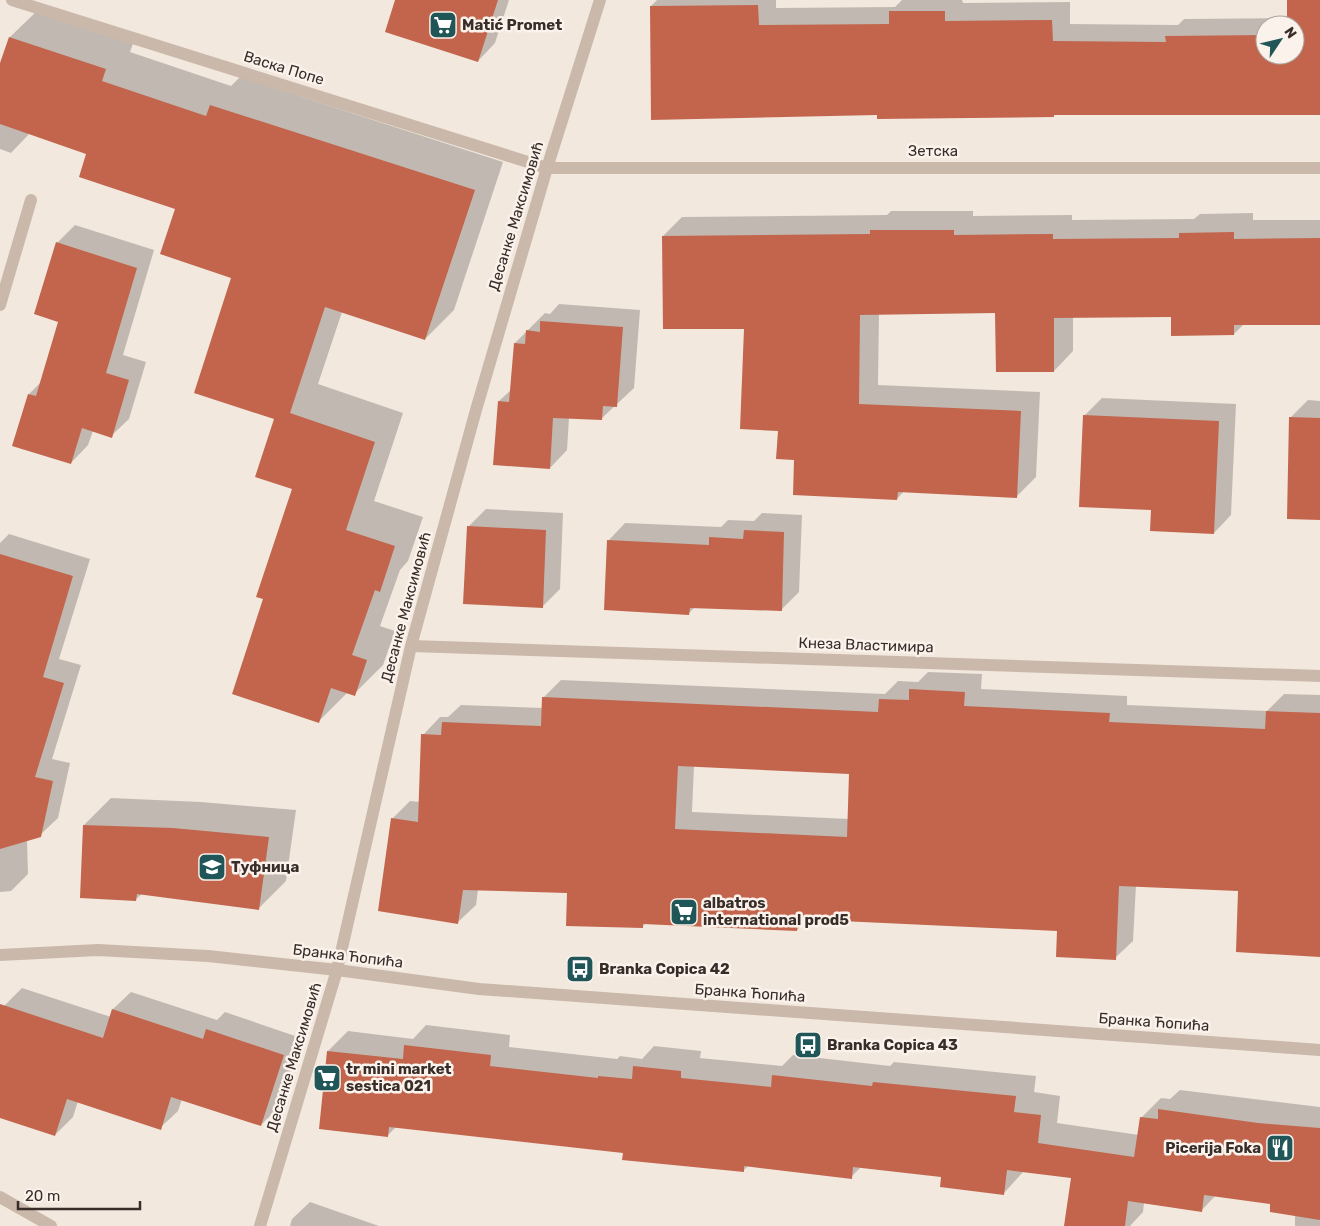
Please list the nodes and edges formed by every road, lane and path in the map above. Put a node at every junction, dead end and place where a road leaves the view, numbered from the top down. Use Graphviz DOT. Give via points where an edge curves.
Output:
graph roads {
  1 [pos="12,0"];
  2 [pos="600,0"];
  3 [pos="547,168"];
  4 [pos="1320,168"];
  5 [pos="31,200"];
  6 [pos="0,305"];
  7 [pos="411,646"];
  8 [pos="1320,676"];
  9 [pos="0,955"];
  10 [pos="337,970"];
  11 [pos="1320,1050"];
  12 [pos="0,1197"];
  13 [pos="51,1226"];
  14 [pos="260,1226"];
  1 -- 3 [label="street, Васка Попе"];
  2 -- 3 [label="street, Десанке Максимовић"];
  3 -- 4 [label="street, Зетска"];
  3 -- 7 [label="street, Десанке Максимовић"];
  5 -- 6 [label="street"];
  7 -- 8 [label="street, Кнеза Властимира"];
  7 -- 10 [label="street, Десанке Максимовић"];
  9 -- 10 [label="street, Бранка Ћопића" via="98,950 208,956"];
  10 -- 11 [label="street, Бранка Ћопића" via="479,989"];
  10 -- 14 [label="street, Десанке Максимовић"];
  12 -- 13 [label="street"];
}
